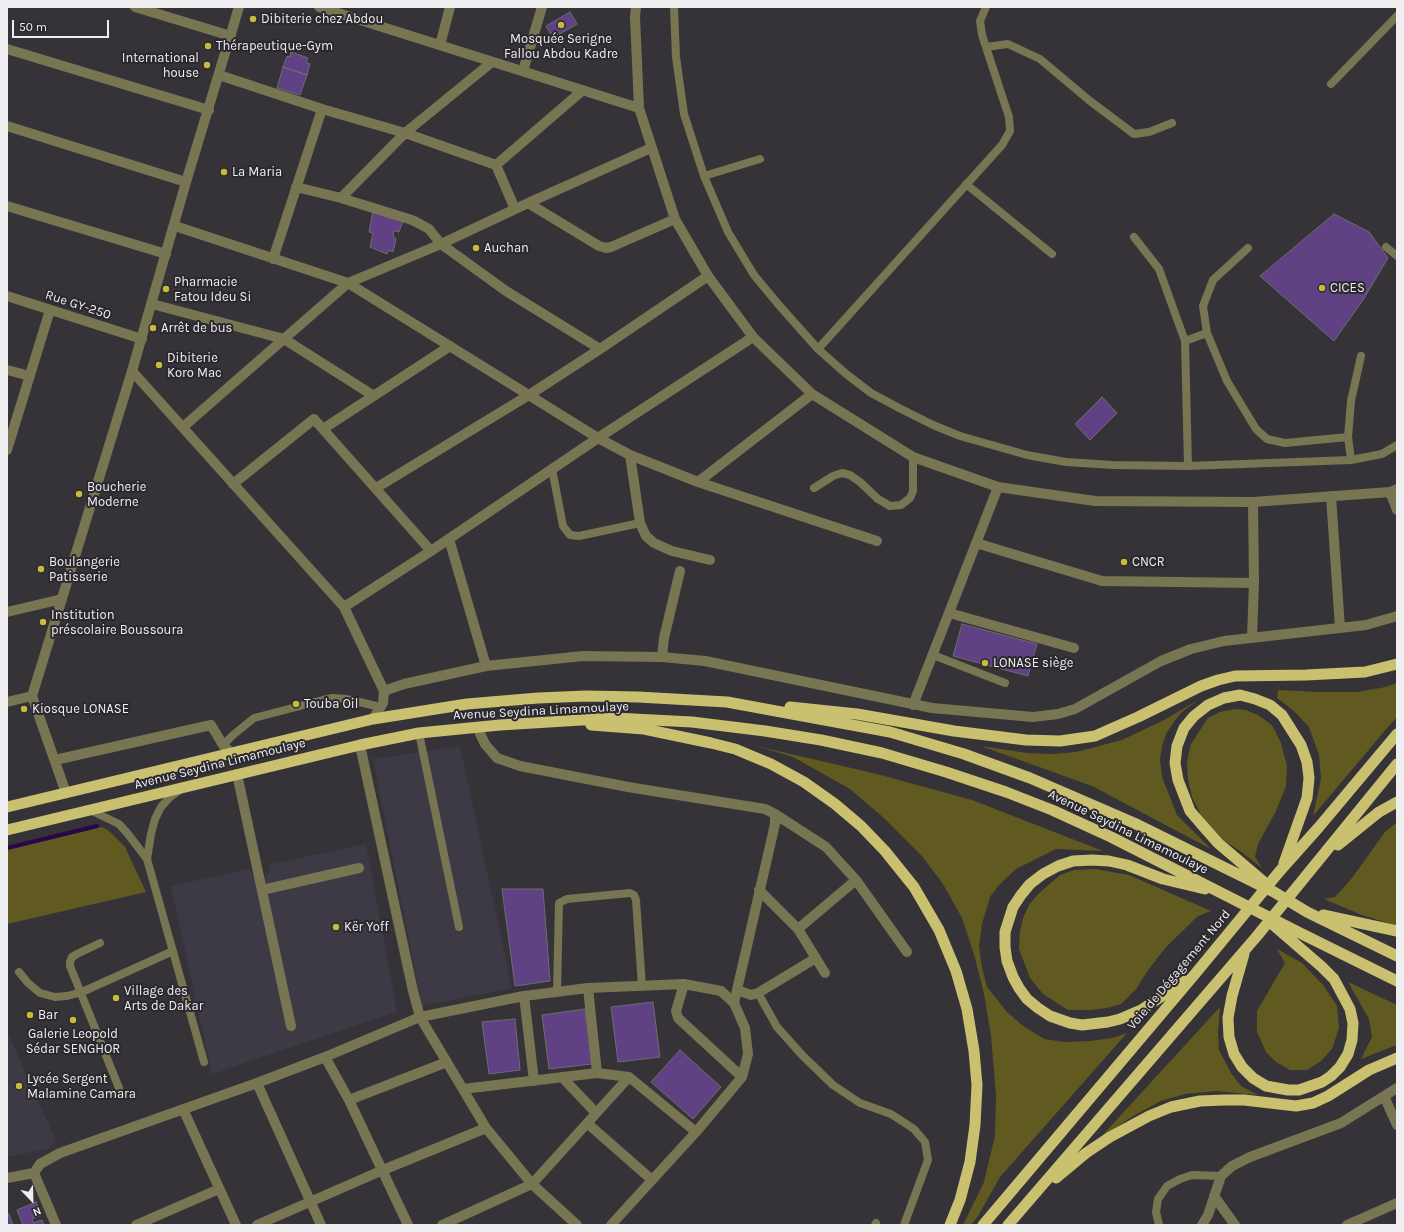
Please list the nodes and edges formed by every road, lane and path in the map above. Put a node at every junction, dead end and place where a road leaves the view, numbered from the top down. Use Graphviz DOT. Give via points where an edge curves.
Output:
graph roads {
  1 [pos="135,7"];
  2 [pos="239,7"];
  3 [pos="319,7"];
  4 [pos="450,7"];
  5 [pos="542,7"];
  6 [pos="636,7"];
  7 [pos="674,7"];
  8 [pos="986,7"];
  9 [pos="349,12"];
  10 [pos="1397,16"];
  11 [pos="231,36"];
  12 [pos="440,45"];
  13 [pos="986,47"];
  14 [pos="7,49"];
  15 [pos="492,62"];
  16 [pos="523,71"];
  17 [pos="219,76"];
  18 [pos="1331,84"];
  19 [pos="583,90"];
  20 [pos="639,108"];
  21 [pos="322,109"];
  22 [pos="208,110"];
  23 [pos="1172,123"];
  24 [pos="7,126"];
  25 [pos="405,133"];
  26 [pos="651,148"];
  27 [pos="760,159"];
  28 [pos="496,165"];
  29 [pos="704,176"];
  30 [pos="186,182"];
  31 [pos="966,184"];
  32 [pos="296,187"];
  33 [pos="341,198"];
  34 [pos="528,203"];
  35 [pos="7,206"];
  36 [pos="515,209"];
  37 [pos="675,219"];
  38 [pos="173,229"];
  39 [pos="1134,238"];
  40 [pos="440,244"];
  41 [pos="1386,247"];
  42 [pos="1248,248"];
  43 [pos="166,254"];
  44 [pos="1052,254"];
  45 [pos="1397,256"];
  46 [pos="274,259"];
  47 [pos="708,276"];
  48 [pos="348,283"];
  49 [pos="7,296"];
  50 [pos="152,304"];
  51 [pos="50,310"];
  52 [pos="1207,333"];
  53 [pos="753,338"];
  54 [pos="142,339"];
  55 [pos="284,339"];
  56 [pos="1185,341"];
  57 [pos="450,346"];
  58 [pos="600,349"];
  59 [pos="818,349"];
  60 [pos="1361,356"];
  61 [pos="7,370"];
  62 [pos="132,370"];
  63 [pos="30,376"];
  64 [pos="812,394"];
  65 [pos="529,395"];
  66 [pos="374,396"];
  67 [pos="183,427"];
  68 [pos="323,429"];
  69 [pos="1348,437"];
  70 [pos="598,438"];
  71 [pos="1397,445"];
  72 [pos="7,450"];
  73 [pos="630,456"];
  74 [pos="913,457"];
  75 [pos="1351,460"];
  76 [pos="1188,466"];
  77 [pos="552,469"];
  78 [pos="698,482"];
  79 [pos="233,484"];
  80 [pos="998,487"];
  81 [pos="376,488"];
  82 [pos="814,488"];
  83 [pos="1394,491"];
  84 [pos="1330,496"];
  85 [pos="1253,502"];
  86 [pos="1397,510"];
  87 [pos="640,523"];
  88 [pos="449,539"];
  89 [pos="877,541"];
  90 [pos="976,543"];
  91 [pos="431,551"];
  92 [pos="710,560"];
  93 [pos="680,571"];
  94 [pos="1254,583"];
  95 [pos="62,599"];
  96 [pos="344,607"];
  97 [pos="7,612"];
  98 [pos="949,613"];
  99 [pos="1397,616"];
  100 [pos="1340,628"];
  101 [pos="1252,638"];
  102 [pos="1074,648"];
  103 [pos="933,655"];
  104 [pos="662,657"];
  105 [pos="1397,664"];
  106 [pos="486,666"];
  107 [pos="1005,683"];
  108 [pos="384,691"];
  109 [pos="32,696"];
  110 [pos="7,702"];
  111 [pos="727,702"];
  112 [pos="913,705"];
  113 [pos="381,707"];
  114 [pos="374,719"];
  115 [pos="550,722"];
  116 [pos="477,727"];
  117 [pos="419,733"];
  118 [pos="1397,734"];
  119 [pos="360,745"];
  120 [pos="227,749"];
  121 [pos="55,760"];
  122 [pos="1397,764"];
  123 [pos="237,774"];
  124 [pos="184,787"];
  125 [pos="66,793"];
  126 [pos="1397,802"];
  127 [pos="7,807"];
  128 [pos="90,810"];
  129 [pos="775,814"];
  130 [pos="7,830"];
  131 [pos="1322,858"];
  132 [pos="147,860"];
  133 [pos="359,868"];
  134 [pos="1280,870"];
  135 [pos="856,880"];
  136 [pos="262,890"];
  137 [pos="759,890"];
  138 [pos="1218,892"];
  139 [pos="1274,892"];
  140 [pos="1307,912"];
  141 [pos="1259,913"];
  142 [pos="459,927"];
  143 [pos="798,929"];
  144 [pos="1397,931"];
  145 [pos="100,943"];
  146 [pos="1245,950"];
  147 [pos="173,951"];
  148 [pos="908,952"];
  149 [pos="1397,956"];
  150 [pos="816,958"];
  151 [pos="18,972"];
  152 [pos="825,973"];
  153 [pos="1195,974"];
  154 [pos="1397,980"];
  155 [pos="684,984"];
  156 [pos="642,986"];
  157 [pos="588,988"];
  158 [pos="737,990"];
  159 [pos="82,992"];
  160 [pos="557,992"];
  161 [pos="758,993"];
  162 [pos="524,996"];
  163 [pos="734,1004"];
  164 [pos="420,1017"];
  165 [pos="291,1026"];
  166 [pos="325,1057"];
  167 [pos="1397,1058"];
  168 [pos="204,1062"];
  169 [pos="447,1062"];
  170 [pos="597,1072"];
  171 [pos="562,1077"];
  172 [pos="629,1077"];
  173 [pos="742,1077"];
  174 [pos="534,1081"];
  175 [pos="257,1083"];
  176 [pos="119,1088"];
  177 [pos="1397,1088"];
  178 [pos="463,1089"];
  179 [pos="1384,1096"];
  180 [pos="349,1100"];
  181 [pos="183,1109"];
  182 [pos="596,1113"];
  183 [pos="587,1123"];
  184 [pos="1397,1125"];
  185 [pos="486,1128"];
  186 [pos="696,1132"];
  187 [pos="383,1170"];
  188 [pos="34,1173"];
  189 [pos="1221,1176"];
  190 [pos="7,1178"];
  191 [pos="652,1180"];
  192 [pos="532,1184"];
  193 [pos="219,1189"];
  194 [pos="1214,1196"];
  195 [pos="1031,1198"];
  196 [pos="311,1202"];
  197 [pos="1397,1203"];
  198 [pos="56,1225"];
  199 [pos="136,1225"];
  200 [pos="236,1225"];
  201 [pos="257,1225"];
  202 [pos="321,1225"];
  203 [pos="408,1225"];
  204 [pos="442,1225"];
  205 [pos="576,1225"];
  206 [pos="611,1225"];
  207 [pos="904,1225"];
  208 [pos="950,1225"];
  209 [pos="983,1225"];
  210 [pos="1008,1225"];
  211 [pos="1159,1225"];
  212 [pos="1202,1225"];
  213 [pos="1236,1225"];
  214 [pos="1347,1225"];
  1 -- 11 [label="street"];
  2 -- 11 [label="street"];
  3 -- 9 [label="street"];
  4 -- 12 [label="street"];
  5 -- 16 [label="street"];
  6 -- 20 [label="street"];
  7 -- 29 [label="lane" via="676,57 684,114"];
  8 -- 13 [label="lane" via="980,21"];
  9 -- 12 [label="street"];
  10 -- 18 [label="lane"];
  11 -- 17 [label="street"];
  12 -- 15 [label="street"];
  13 -- 23 [label="lane" via="1008,44 1040,59 1134,134 1149,132"];
  13 -- 31 [label="lane" via="1010,131 1002,145"];
  14 -- 22 [label="street"];
  15 -- 16 [label="street"];
  15 -- 25 [label="street"];
  16 -- 19 [label="street"];
  17 -- 21 [label="street"];
  17 -- 22 [label="street"];
  19 -- 20 [label="street"];
  19 -- 28 [label="street"];
  20 -- 26 [label="street"];
  21 -- 25 [label="street"];
  21 -- 32 [label="street"];
  22 -- 30 [label="street"];
  24 -- 30 [label="street"];
  25 -- 28 [label="street"];
  25 -- 33 [label="street"];
  26 -- 34 [label="street"];
  26 -- 37 [label="street"];
  27 -- 29 [label="lane"];
  28 -- 36 [label="street"];
  29 -- 59 [label="lane" via="728,232 754,275"];
  30 -- 38 [label="street"];
  31 -- 44 [label="lane"];
  31 -- 59 [label="lane"];
  32 -- 33 [label="street"];
  32 -- 46 [label="street"];
  33 -- 40 [label="street" via="412,220 429,229"];
  34 -- 36 [label="street"];
  34 -- 37 [label="street" via="606,248"];
  35 -- 43 [label="street"];
  36 -- 40 [label="street"];
  37 -- 47 [label="street"];
  38 -- 43 [label="street"];
  38 -- 46 [label="street" via="175,226"];
  39 -- 56 [label="lane" via="1159,269"];
  40 -- 48 [label="street"];
  40 -- 58 [label="street" via="506,291"];
  41 -- 45 [label="lane"];
  42 -- 52 [label="lane" via="1213,280 1204,306"];
  43 -- 50 [label="street"];
  46 -- 48 [label="street"];
  47 -- 53 [label="street"];
  47 -- 58 [label="street"];
  48 -- 55 [label="street"];
  48 -- 57 [label="street"];
  49 -- 51 [label="street, Rue GY-250"];
  50 -- 54 [label="street"];
  50 -- 55 [label="street"];
  51 -- 54 [label="street, Rue GY-250"];
  51 -- 63 [label="street"];
  52 -- 56 [label="lane"];
  52 -- 69 [label="lane" via="1227,381 1256,429 1267,439 1285,443"];
  53 -- 64 [label="street"];
  53 -- 70 [label="street"];
  54 -- 62 [label="street"];
  55 -- 66 [label="street"];
  55 -- 67 [label="street"];
  56 -- 76 [label="lane"];
  57 -- 65 [label="street"];
  57 -- 66 [label="street"];
  58 -- 65 [label="street"];
  59 -- 76 [label="lane" via="871,392 933,425 960,436 1027,455 1066,462"];
  60 -- 69 [label="lane"];
  61 -- 63 [label="street"];
  62 -- 67 [label="street"];
  62 -- 95 [label="street"];
  63 -- 72 [label="street"];
  64 -- 74 [label="street"];
  64 -- 78 [label="street"];
  65 -- 70 [label="street"];
  65 -- 81 [label="street"];
  66 -- 68 [label="street"];
  67 -- 79 [label="street"];
  68 -- 79 [label="street" via="314,418"];
  68 -- 81 [label="street"];
  69 -- 75 [label="lane"];
  70 -- 73 [label="street"];
  70 -- 77 [label="street"];
  71 -- 75 [label="lane" via="1382,454"];
  73 -- 78 [label="street"];
  73 -- 87 [label="street"];
  74 -- 80 [label="street"];
  74 -- 82 [label="lane" via="913,491 910,498 901,505 890,506 850,475 842,473"];
  75 -- 76 [label="lane"];
  77 -- 87 [label="lane" via="563,526 570,535 579,536"];
  77 -- 88 [label="street"];
  78 -- 89 [label="street"];
  79 -- 96 [label="street"];
  80 -- 85 [label="street" via="1095,501"];
  80 -- 90 [label="street"];
  81 -- 91 [label="street"];
  83 -- 84 [label="street"];
  83 -- 86 [label="street"];
  84 -- 85 [label="street"];
  84 -- 100 [label="street"];
  85 -- 94 [label="street"];
  87 -- 92 [label="street" via="646,536 654,542 672,551"];
  88 -- 91 [label="street"];
  88 -- 106 [label="street"];
  90 -- 94 [label="street" via="1102,581"];
  90 -- 98 [label="street"];
  91 -- 96 [label="street"];
  93 -- 104 [label="street"];
  94 -- 101 [label="street"];
  95 -- 97 [label="street"];
  95 -- 109 [label="street"];
  96 -- 108 [label="street"];
  98 -- 102 [label="street"];
  98 -- 103 [label="street"];
  99 -- 100 [label="street" via="1366,625"];
  100 -- 101 [label="street"];
  101 -- 112 [label="street" via="1224,641 1191,649 1161,661 1075,709 1058,714 1033,717"];
  103 -- 107 [label="lane"];
  103 -- 112 [label="street"];
  104 -- 106 [label="street" via="583,656"];
  104 -- 112 [label="street" via="705,661"];
  105 -- 111 [label="highway" via="1366,672 1235,676 1201,686 1095,736 1060,741 1026,740 954,731 865,715"];
  106 -- 108 [label="street" via="411,682"];
  108 -- 113 [label="street"];
  109 -- 110 [label="street"];
  109 -- 121 [label="street"];
  111 -- 114 [label="highway, Avenue Seydina Limamoulaye" via="586,696 538,698 467,704"];
  111 -- 139 [label="highway, Avenue Seydina Limamoulaye" via="890,732 964,754 1030,778 1127,820"];
  113 -- 114 [label="street"];
  113 -- 120 [label="lane" via="333,698 254,718 242,728"];
  114 -- 120 [label="highway, Avenue Seydina Limamoulaye"];
  115 -- 116 [label="highway, Avenue Seydina Limamoulaye"];
  115 -- 138 [label="highway, Avenue Seydina Limamoulaye" via="614,718 692,722 765,731 882,753 1006,792 1052,810"];
  115 -- 208 [label="highway" via="644,729 735,749 804,782 835,804 861,826 895,863 914,887 939,930 956,971 967,1009 974,1051 975,1125 970,1162"];
  116 -- 117 [label="highway, Avenue Seydina Limamoulaye"];
  116 -- 129 [label="street" via="485,744 497,758 520,766 628,787 765,809"];
  117 -- 119 [label="highway, Avenue Seydina Limamoulaye"];
  117 -- 142 [label="lane"];
  118 -- 134 [label="highway, Voie de Dégagement Nord"];
  119 -- 123 [label="highway, Avenue Seydina Limamoulaye"];
  119 -- 164 [label="street" via="412,991"];
  120 -- 121 [label="street" via="211,726"];
  120 -- 125 [label="highway, Avenue Seydina Limamoulaye"];
  121 -- 125 [label="street"];
  122 -- 131 [label="highway"];
  123 -- 124 [label="highway, Avenue Seydina Limamoulaye"];
  123 -- 136 [label="street"];
  124 -- 128 [label="highway, Avenue Seydina Limamoulaye"];
  124 -- 132 [label="lane" via="161,807 151,834"];
  125 -- 127 [label="highway, Avenue Seydina Limamoulaye"];
  126 -- 131 [label="highway" via="1379,812"];
  128 -- 130 [label="highway, Avenue Seydina Limamoulaye"];
  128 -- 132 [label="lane" via="119,824"];
  129 -- 135 [label="street" via="826,848"];
  129 -- 137 [label="street" via="775,824"];
  131 -- 146 [label="highway"];
  132 -- 147 [label="lane"];
  133 -- 136 [label="street"];
  134 -- 139 [label="highway" via="1307,798 1307,762 1292,729 1282,715 1270,705 1240,695 1224,698 1194,716 1184,728 1177,746 1175,763 1178,780 1190,810 1203,826 1218,843"];
  134 -- 153 [label="highway, Voie de Dégagement Nord"];
  135 -- 143 [label="street"];
  135 -- 148 [label="street"];
  136 -- 165 [label="street"];
  137 -- 143 [label="street"];
  137 -- 158 [label="street"];
  138 -- 141 [label="highway, Avenue Seydina Limamoulaye"];
  138 -- 153 [label="highway" via="1163,879 1109,861 1073,861 1043,874 1030,884 1013,907 1005,932 1007,961 1019,988 1038,1008 1050,1016 1070,1023 1082,1025 1120,1019 1141,1010"];
  139 -- 140 [label="highway, Avenue Seydina Limamoulaye"];
  140 -- 144 [label="highway"];
  140 -- 149 [label="highway, Avenue Seydina Limamoulaye"];
  141 -- 146 [label="highway" via="1334,979 1350,1009 1353,1023 1348,1054 1340,1067 1322,1082 1300,1090 1266,1086 1253,1078 1234,1054 1229,1037 1228,1018"];
  141 -- 154 [label="highway, Avenue Seydina Limamoulaye"];
  143 -- 150 [label="street"];
  145 -- 159 [label="lane" via="72,957 70,962"];
  146 -- 195 [label="highway"];
  147 -- 159 [label="lane"];
  147 -- 168 [label="lane"];
  150 -- 152 [label="street"];
  150 -- 161 [label="street"];
  151 -- 159 [label="lane" via="40,993 55,997"];
  153 -- 209 [label="highway, Voie de Dégagement Nord"];
  155 -- 156 [label="street"];
  155 -- 163 [label="street" via="721,991"];
  155 -- 173 [label="street" via="676,1011 678,1018"];
  156 -- 157 [label="street"];
  156 -- 160 [label="lane" via="636,900 630,893 567,899 559,903"];
  157 -- 160 [label="street"];
  157 -- 170 [label="street"];
  158 -- 161 [label="street" via="751,995"];
  158 -- 163 [label="street"];
  159 -- 176 [label="lane"];
  160 -- 162 [label="street"];
  161 -- 207 [label="lane" via="777,1026 833,1085 860,1103 891,1114 914,1129 925,1142 928,1160"];
  162 -- 164 [label="street"];
  162 -- 174 [label="street"];
  163 -- 173 [label="street" via="745,1028 748,1054"];
  164 -- 166 [label="street"];
  164 -- 169 [label="street"];
  166 -- 175 [label="street"];
  166 -- 180 [label="street"];
  167 -- 195 [label="highway" via="1369,1070 1313,1103 1296,1106 1224,1100 1200,1101 1171,1107 1132,1125 1086,1153"];
  169 -- 178 [label="street"];
  169 -- 180 [label="street"];
  170 -- 171 [label="street"];
  170 -- 172 [label="street"];
  171 -- 174 [label="street"];
  171 -- 182 [label="street"];
  172 -- 182 [label="street"];
  172 -- 186 [label="street"];
  173 -- 186 [label="street"];
  174 -- 178 [label="street"];
  175 -- 181 [label="street"];
  175 -- 196 [label="street"];
  177 -- 179 [label="street"];
  178 -- 185 [label="street"];
  179 -- 184 [label="street"];
  179 -- 189 [label="street" via="1341,1123 1250,1157 1232,1166"];
  180 -- 187 [label="street"];
  181 -- 188 [label="street" via="60,1153 40,1164"];
  181 -- 193 [label="street"];
  182 -- 183 [label="street"];
  183 -- 191 [label="street"];
  183 -- 192 [label="street"];
  185 -- 187 [label="street"];
  185 -- 192 [label="street"];
  186 -- 191 [label="street"];
  187 -- 196 [label="street"];
  187 -- 203 [label="street"];
  188 -- 190 [label="street"];
  188 -- 198 [label="street"];
  189 -- 194 [label="street"];
  189 -- 211 [label="lane" via="1192,1175 1167,1186 1158,1199 1156,1212"];
  191 -- 206 [label="street"];
  192 -- 204 [label="street"];
  192 -- 205 [label="street"];
  193 -- 199 [label="street"];
  193 -- 200 [label="street"];
  194 -- 212 [label="street"];
  194 -- 213 [label="street"];
  195 -- 210 [label="highway"];
  196 -- 201 [label="street"];
  196 -- 202 [label="street"];
  197 -- 214 [label="street"];
}
